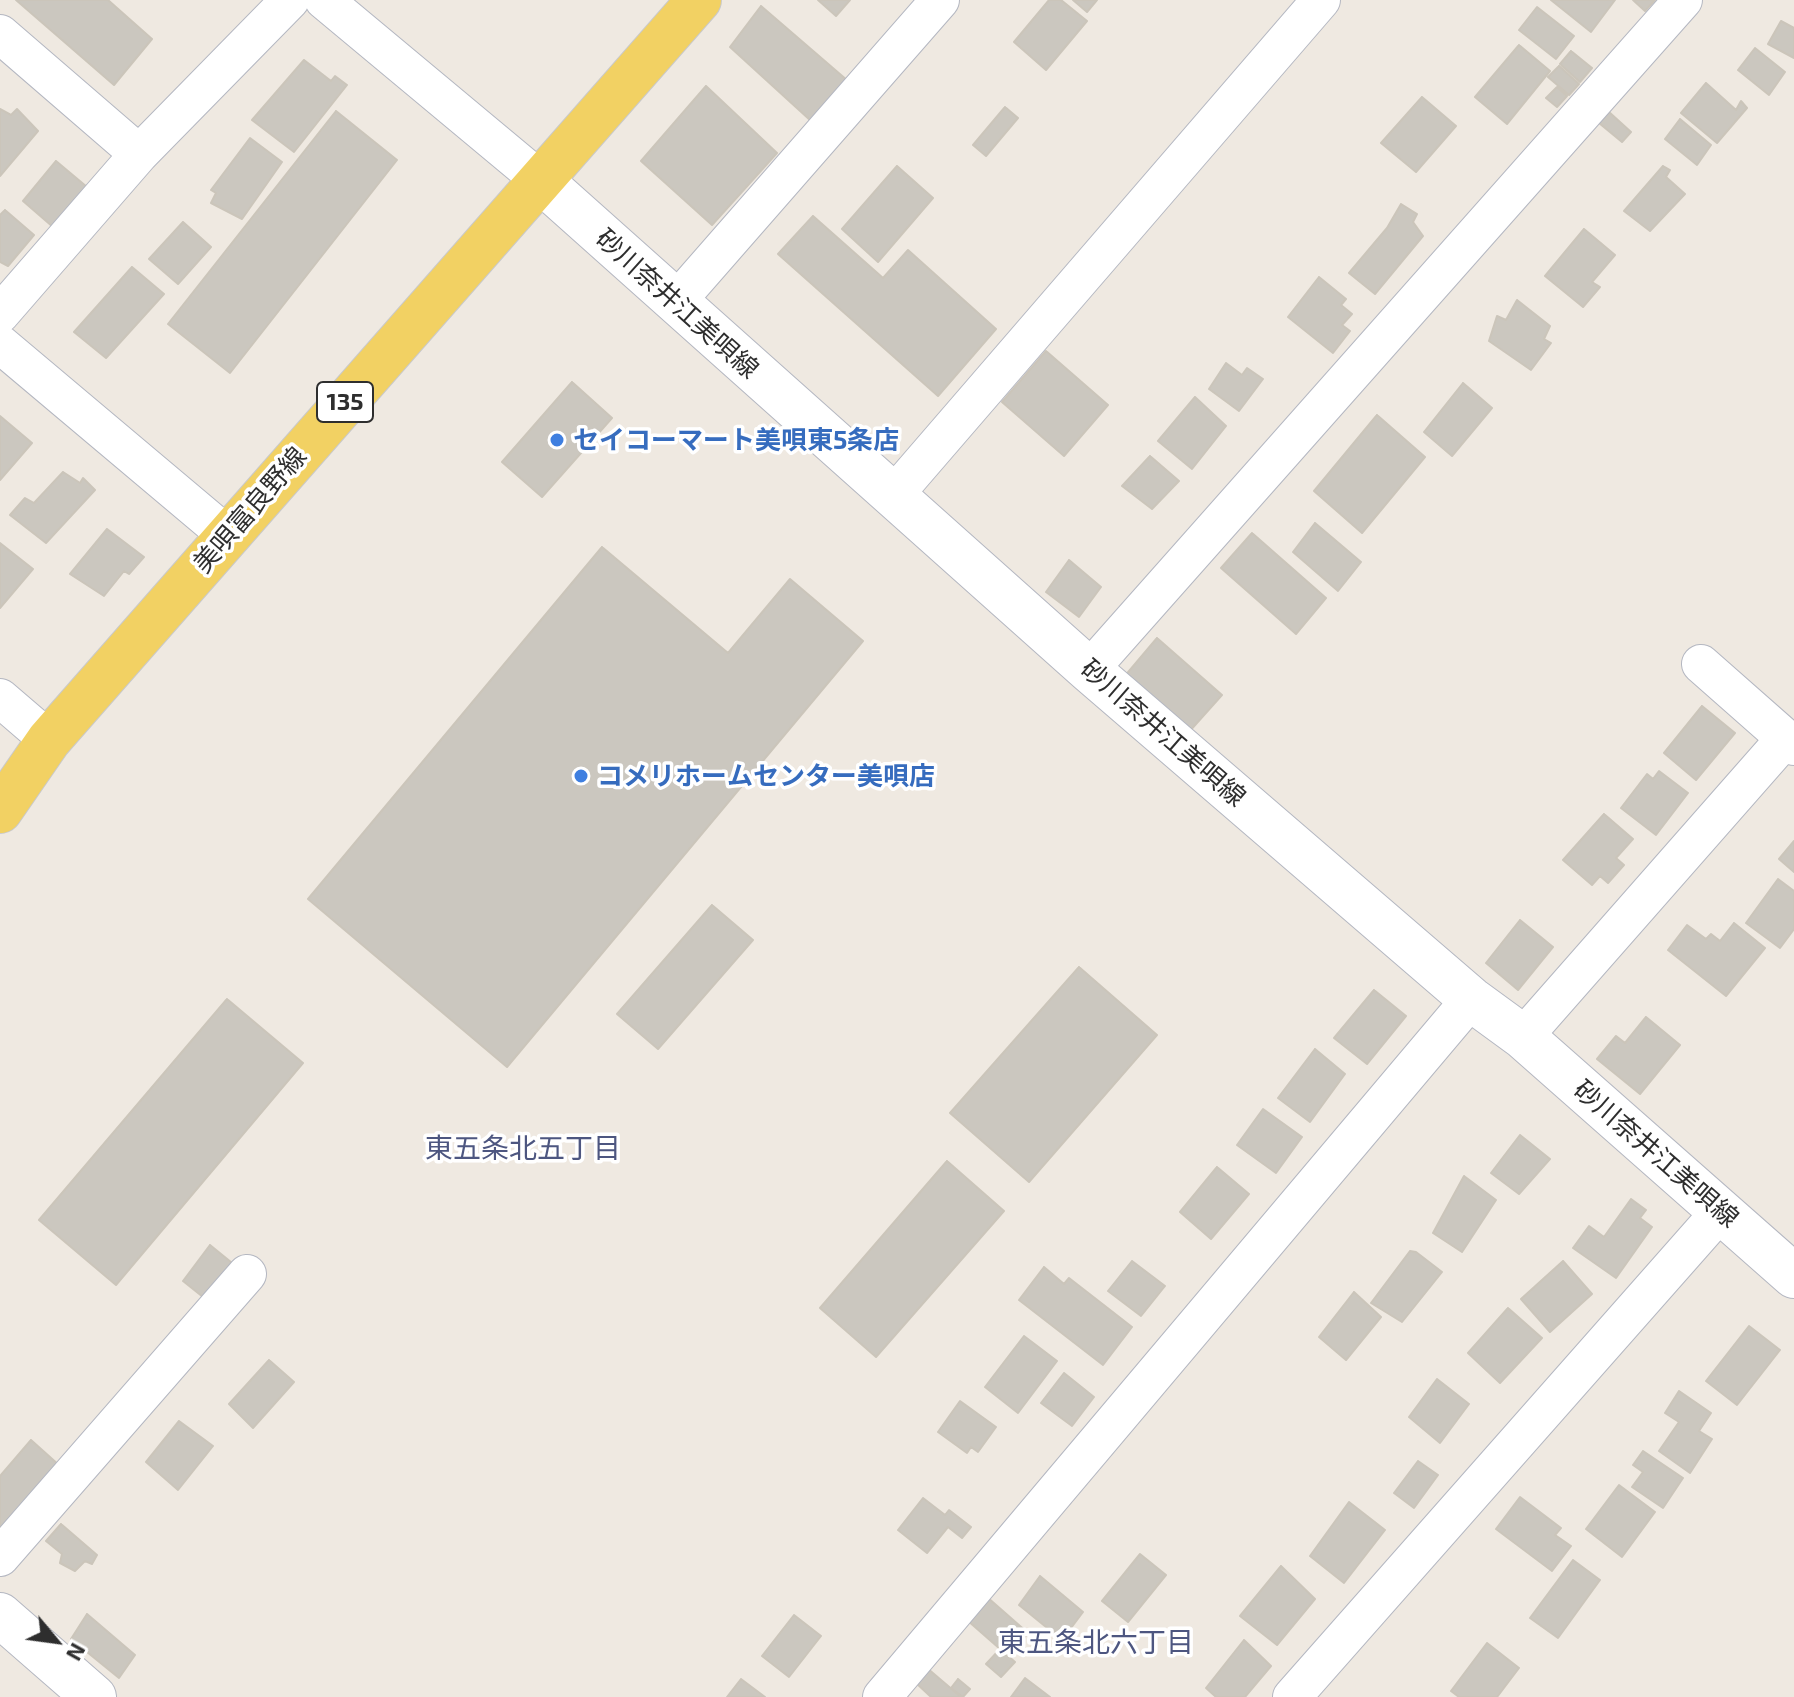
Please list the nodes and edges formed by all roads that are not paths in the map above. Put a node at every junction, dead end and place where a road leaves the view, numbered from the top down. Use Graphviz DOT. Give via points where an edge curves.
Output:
graph roads {
  1 [pos="290,0"];
  2 [pos="324,0"];
  3 [pos="699,0"];
  4 [pos="940,0"];
  5 [pos="1321,0"];
  6 [pos="1683,0"];
  7 [pos="0,34"];
  8 [pos="139,154"];
  9 [pos="540,180"];
  10 [pos="675,303"];
  11 [pos="0,314"];
  12 [pos="0,344"];
  13 [pos="893,496"];
  14 [pos="228,536"];
  15 [pos="1701,664"];
  16 [pos="1089,670"];
  17 [pos="0,698"];
  18 [pos="49,740"];
  19 [pos="1790,742"];
  20 [pos="0,811"];
  21 [pos="1471,999"];
  22 [pos="1523,1037"];
  23 [pos="1721,1211"];
  24 [pos="247,1274"];
  25 [pos="1794,1276"];
  26 [pos="0,1557"];
  27 [pos="0,1615"];
  28 [pos="94,1697"];
  29 [pos="882,1697"];
  30 [pos="1292,1697"];
  1 -- 8 [label="street"];
  2 -- 9 [label="street"];
  3 -- 9 [label="main road, 美唄富良野線 / 135"];
  4 -- 10 [label="street"];
  5 -- 13 [label="street"];
  6 -- 16 [label="street"];
  7 -- 8 [label="street"];
  8 -- 11 [label="street"];
  9 -- 10 [label="main road, 砂川奈井江美唄線"];
  9 -- 14 [label="main road, 美唄富良野線 / 135"];
  10 -- 13 [label="main road, 砂川奈井江美唄線"];
  12 -- 14 [label="street"];
  13 -- 16 [label="main road, 砂川奈井江美唄線"];
  14 -- 18 [label="main road, 美唄富良野線 / 135"];
  15 -- 19 [label="street"];
  16 -- 21 [label="main road, 砂川奈井江美唄線"];
  17 -- 18 [label="street"];
  18 -- 20 [label="main road, 美唄富良野線 / 135"];
  19 -- 22 [label="street"];
  21 -- 22 [label="main road, 砂川奈井江美唄線"];
  21 -- 29 [label="street"];
  22 -- 23 [label="main road, 砂川奈井江美唄線"];
  23 -- 25 [label="main road, 砂川奈井江美唄線"];
  23 -- 30 [label="street"];
  24 -- 26 [label="street"];
  27 -- 28 [label="main road"];
}
